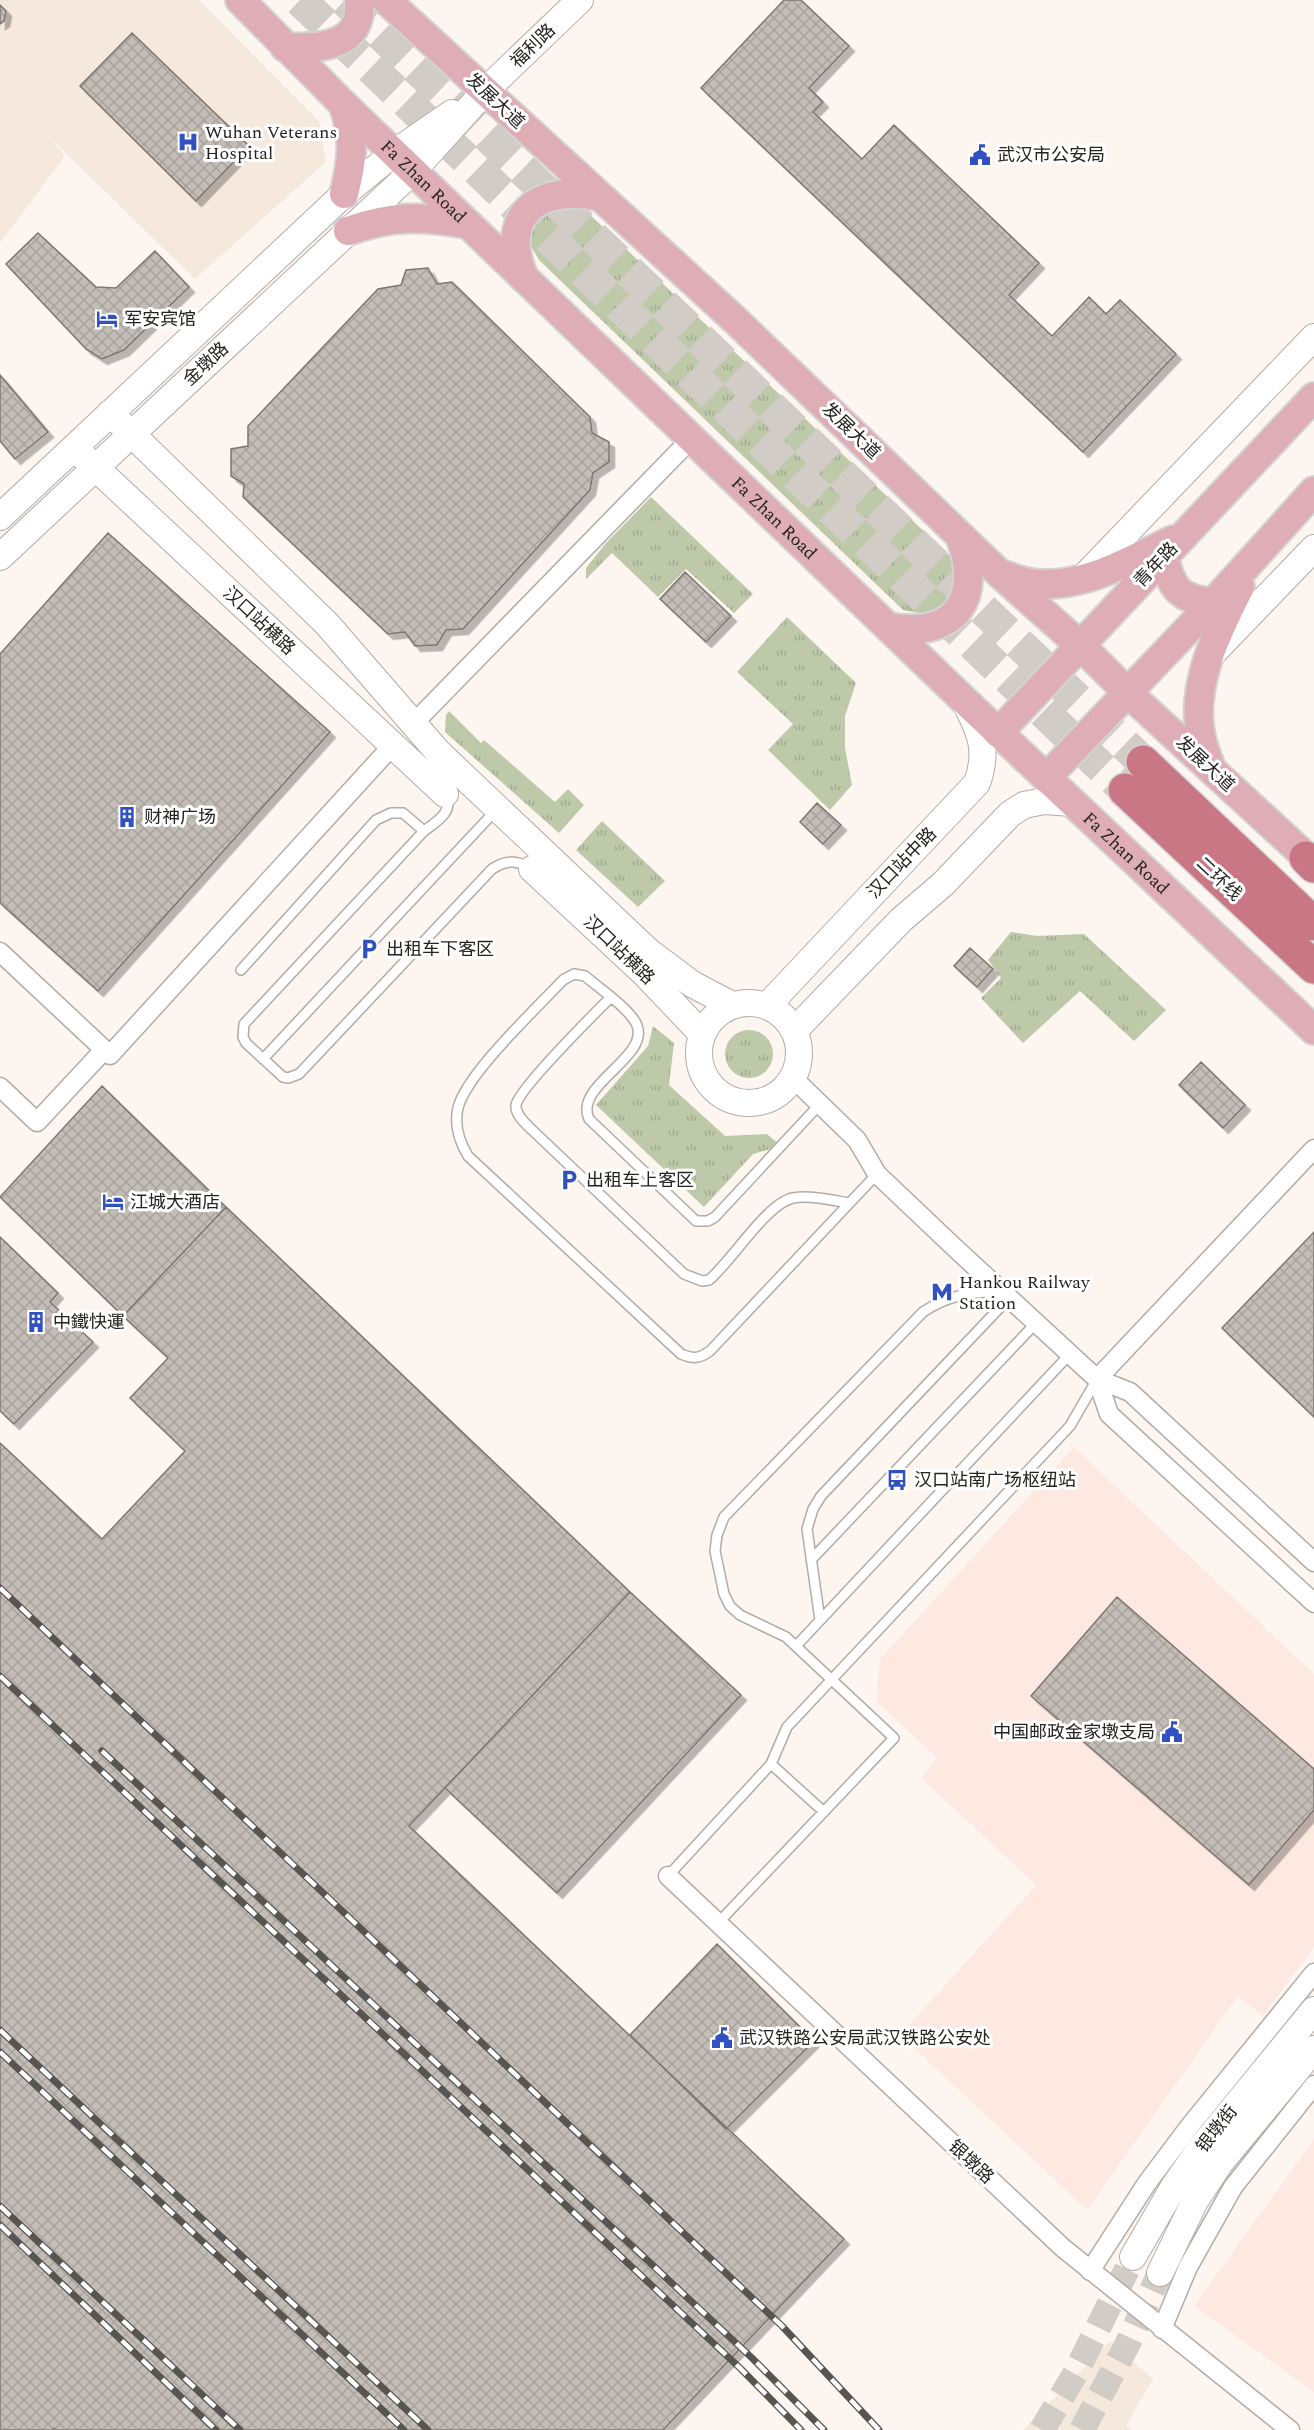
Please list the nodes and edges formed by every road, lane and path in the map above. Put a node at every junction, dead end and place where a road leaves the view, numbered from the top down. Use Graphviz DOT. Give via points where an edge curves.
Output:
graph roads {
  1 [pos="240,0"];
  2 [pos="359,0"];
  3 [pos="386,0"];
  4 [pos="580,0"];
  5 [pos="285,47"];
  6 [pos="485,91"];
  7 [pos="343,104"];
  8 [pos="403,162"];
  9 [pos="344,194"];
  10 [pos="598,196"];
  11 [pos="467,224"];
  12 [pos="348,231"];
  13 [pos="524,278"];
  14 [pos="1314,337"];
  15 [pos="1312,398"];
  16 [pos="110,413"];
  17 [pos="131,434"];
  18 [pos="692,438"];
  19 [pos="74,447"];
  20 [pos="95,468"];
  21 [pos="1314,491"];
  22 [pos="24,494"];
  23 [pos="53,509"];
  24 [pos="0,511"];
  25 [pos="0,517"];
  26 [pos="960,534"];
  27 [pos="1185,534"];
  28 [pos="1314,548"];
  29 [pos="1258,551"];
  30 [pos="1164,557"];
  31 [pos="0,558"];
  32 [pos="1000,574"];
  33 [pos="0,579"];
  34 [pos="1081,580"];
  35 [pos="1213,603"];
  36 [pos="888,627"];
  37 [pos="1081,646"];
  38 [pos="1210,657"];
  39 [pos="1127,692"];
  40 [pos="965,702"];
  41 [pos="413,724"];
  42 [pos="998,733"];
  43 [pos="392,746"];
  44 [pos="1143,762"];
  45 [pos="1212,770"];
  46 [pos="1046,778"];
  47 [pos="1125,790"];
  48 [pos="445,794"];
  49 [pos="1072,803"];
  50 [pos="498,808"];
  51 [pos="424,831"];
  52 [pos="1311,863"];
  53 [pos="532,869"];
  54 [pos="1314,924"];
  55 [pos="0,952"];
  56 [pos="1314,967"];
  57 [pos="241,970"];
  58 [pos="610,998"];
  59 [pos="732,1005"];
  60 [pos="767,1006"];
  61 [pos="794,1030"];
  62 [pos="1314,1030"];
  63 [pos="702,1034"];
  64 [pos="104,1050"];
  65 [pos="263,1059"];
  66 [pos="793,1078"];
  67 [pos="0,1087"];
  68 [pos="820,1104"];
  69 [pos="1314,1149"];
  70 [pos="877,1174"];
  71 [pos="849,1203"];
  72 [pos="1006,1295"];
  73 [pos="1036,1323"];
  74 [pos="1070,1354"];
  75 [pos="1097,1379"];
  76 [pos="811,1560"];
  77 [pos="1314,1562"];
  78 [pos="1314,1603"];
  79 [pos="820,1620"];
  80 [pos="796,1646"];
  81 [pos="832,1679"];
  82 [pos="771,1764"];
  83 [pos="824,1812"];
  84 [pos="668,1875"];
  85 [pos="718,1923"];
  86 [pos="1314,1973"];
  87 [pos="1314,2010"];
  88 [pos="1314,2049"];
  89 [pos="1314,2085"];
  90 [pos="1133,2256"];
  91 [pos="1090,2271"];
  92 [pos="1160,2273"];
  93 [pos="1162,2329"];
  94 [pos="1290,2430"];
  1 -- 5 [label="main road, Fa Zhan Road"];
  2 -- 5 [label="main road" via="357,20 345,38 321,48"];
  3 -- 6 [label="main road, 发展大道"];
  4 -- 6 [label="main road, 福利路"];
  5 -- 7 [label="main road, Fa Zhan Road"];
  6 -- 8 [label="main road, 福利路"];
  6 -- 10 [label="main road, 发展大道"];
  7 -- 8 [label="main road, Fa Zhan Road"];
  7 -- 9 [label="main road" via="352,138"];
  8 -- 9 [label="main road, 金墩路"];
  8 -- 11 [label="main road, Fa Zhan Road"];
  8 -- 12 [label="main road, 金墩路"];
  9 -- 16 [label="main road, 金墩路"];
  10 -- 13 [label="main road" via="548,196 524,215 515,245"];
  10 -- 26 [label="main road, 发展大道"];
  11 -- 12 [label="main road" via="409,217 372,222"];
  11 -- 13 [label="main road, Fa Zhan Road"];
  12 -- 17 [label="main road, 金墩路"];
  13 -- 18 [label="main road, Fa Zhan Road"];
  14 -- 34 [label="main road"];
  15 -- 27 [label="main road, 青年路"];
  16 -- 17 [label="main road"];
  16 -- 19 [label="main road, 金墩路"];
  17 -- 20 [label="main road, 金墩路"];
  17 -- 41 [label="main road" via="327,624"];
  18 -- 36 [label="main road, Fa Zhan Road"];
  18 -- 41 [label="street"];
  19 -- 20 [label="main road, 汉口站横路"];
  19 -- 22 [label="main road, 金墩路"];
  20 -- 23 [label="main road, 金墩路"];
  20 -- 43 [label="main road, 汉口站横路"];
  21 -- 29 [label="main road"];
  22 -- 24 [label="main road"];
  22 -- 25 [label="main road, 金墩路"];
  23 -- 31 [label="main road, 金墩路"];
  23 -- 33 [label="main road"];
  26 -- 32 [label="main road, 发展大道"];
  26 -- 36 [label="main road" via="969,586 955,614 924,628"];
  27 -- 30 [label="main road, 青年路"];
  27 -- 34 [label="main road"];
  28 -- 38 [label="main road"];
  29 -- 35 [label="main road"];
  29 -- 38 [label="main road" via="1221,625"];
  30 -- 35 [label="main road" via="1168,575 1183,596"];
  30 -- 37 [label="main road, 青年路"];
  32 -- 34 [label="main road" via="1030,583"];
  32 -- 37 [label="main road, 发展大道"];
  35 -- 39 [label="main road"];
  36 -- 40 [label="main road, Fa Zhan Road"];
  37 -- 39 [label="main road, 发展大道"];
  37 -- 42 [label="main road, 青年路"];
  38 -- 45 [label="main road" via="1198,712"];
  39 -- 45 [label="main road, 发展大道"];
  39 -- 46 [label="main road"];
  40 -- 42 [label="main road, Fa Zhan Road"];
  40 -- 60 [label="main road, 汉口站中路" via="984,747 977,783"];
  41 -- 50 [label="main road"];
  42 -- 46 [label="main road, Fa Zhan Road"];
  43 -- 48 [label="main road, 汉口站横路"];
  43 -- 64 [label="street" via="110,1055"];
  44 -- 54 [label="highway, 二环线"];
  45 -- 52 [label="main road, 发展大道"];
  46 -- 49 [label="main road, Fa Zhan Road"];
  47 -- 56 [label="highway, 二环线"];
  48 -- 51 [label="lane" via="448,809"];
  49 -- 61 [label="main road" via="1044,801 1024,805 1010,814"];
  49 -- 62 [label="main road, Fa Zhan Road"];
  50 -- 59 [label="main road" via="648,951 692,984"];
  50 -- 65 [label="lane"];
  51 -- 57 [label="lane" via="403,813 391,813 376,820"];
  51 -- 65 [label="lane" via="244,1024 243,1037"];
  53 -- 63 [label="main road, 汉口站横路" via="646,975"];
  53 -- 65 [label="lane" via="514,861 492,869 299,1074 283,1077"];
  55 -- 64 [label="street"];
  58 -- 68 [label="lane" via="632,1018 639,1038 590,1097 585,1112 696,1221 715,1217"];
  58 -- 71 [label="lane" via="529,1085 516,1105 517,1112 684,1274 709,1280 773,1210 787,1200 807,1197"];
  58 -- 71 [label="lane" via="585,976 574,974 563,980 470,1082 458,1106 458,1133 468,1156 681,1354 701,1358 710,1351"];
  59 -- 60 [label="main road" via="744,1002"];
  59 -- 63 [label="main road" via="720,1011"];
  60 -- 61 [label="main road" via="783,1016"];
  61 -- 66 [label="main road" via="800,1054"];
  63 -- 66 [label="main road" via="699,1061 703,1074 711,1086 728,1098 747,1104 761,1102 785,1089"];
  64 -- 67 [label="street" via="37,1122"];
  66 -- 68 [label="street"];
  68 -- 70 [label="street" via="857,1140"];
  69 -- 75 [label="street"];
  70 -- 71 [label="lane"];
  70 -- 72 [label="street"];
  72 -- 73 [label="street"];
  72 -- 76 [label="lane" via="821,1496 807,1529"];
  72 -- 80 [label="lane" via="965,1293 923,1312 724,1517 715,1551 730,1606"];
  73 -- 74 [label="street"];
  73 -- 76 [label="lane"];
  74 -- 75 [label="street"];
  74 -- 79 [label="lane"];
  75 -- 77 [label="street" via="1130,1392"];
  75 -- 78 [label="street" via="1110,1414"];
  75 -- 81 [label="lane" via="1070,1426"];
  76 -- 79 [label="lane"];
  79 -- 80 [label="lane"];
  80 -- 81 [label="lane"];
  81 -- 82 [label="lane" via="787,1727"];
  81 -- 83 [label="lane" via="894,1738"];
  82 -- 83 [label="lane"];
  82 -- 84 [label="lane"];
  83 -- 85 [label="lane"];
  84 -- 85 [label="street, 银墩路"];
  85 -- 91 [label="street, 银墩路"];
  86 -- 91 [label="street" via="1189,2127"];
  87 -- 90 [label="main road, 银墩街" via="1200,2149"];
  88 -- 92 [label="main road, 银墩街" via="1220,2163 1195,2201"];
  89 -- 93 [label="street" via="1233,2187 1188,2266"];
  91 -- 93 [label="street, 银墩路"];
  93 -- 94 [label="street, 银墩路"];
}
